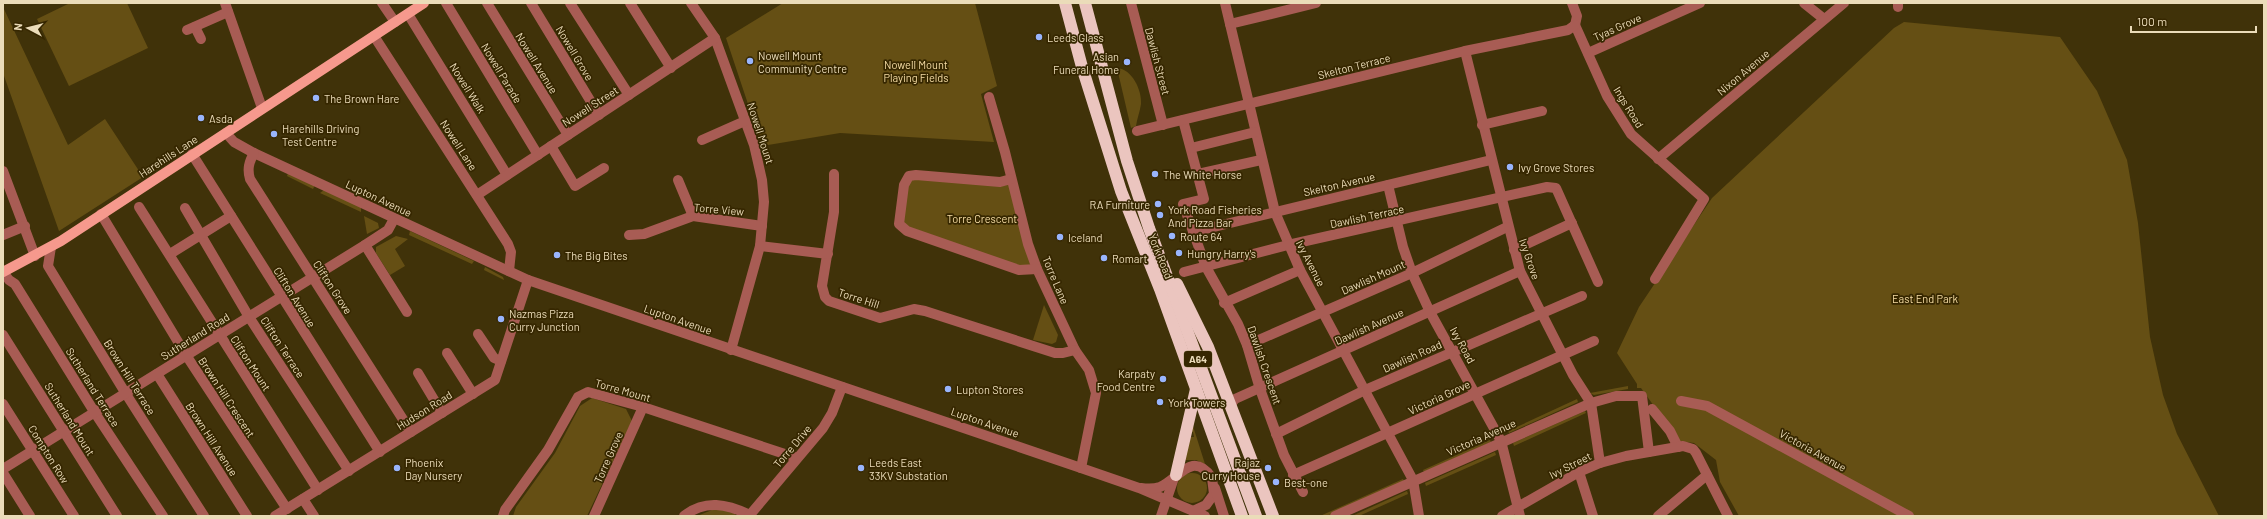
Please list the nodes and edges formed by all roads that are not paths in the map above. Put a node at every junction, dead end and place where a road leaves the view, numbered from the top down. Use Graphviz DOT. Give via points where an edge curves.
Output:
graph roads {
  1 [pos="382,3"];
  2 [pos="424,3"];
  3 [pos="446,3"];
  4 [pos="486,3"];
  5 [pos="531,3"];
  6 [pos="570,3"];
  7 [pos="630,3"];
  8 [pos="691,3"];
  9 [pos="1066,3"];
  10 [pos="1085,3"];
  11 [pos="1131,3"];
  12 [pos="1225,3"];
  13 [pos="1316,3"];
  14 [pos="1572,3"];
  15 [pos="1700,3"];
  16 [pos="1804,3"];
  17 [pos="1844,3"];
  18 [pos="226,7"];
  19 [pos="408,14"];
  20 [pos="1824,19"];
  21 [pos="395,22"];
  22 [pos="1230,24"];
  23 [pos="1575,25"];
  24 [pos="374,36"];
  25 [pos="715,38"];
  26 [pos="201,39"];
  27 [pos="1465,51"];
  28 [pos="1588,53"];
  29 [pos="671,68"];
  30 [pos="629,95"];
  31 [pos="988,96"];
  32 [pos="1249,104"];
  33 [pos="262,108"];
  34 [pos="1542,111"];
  35 [pos="599,115"];
  36 [pos="1183,120"];
  37 [pos="745,121"];
  38 [pos="1163,124"];
  39 [pos="1482,125"];
  40 [pos="1137,131"];
  41 [pos="1255,132"];
  42 [pos="226,133"];
  43 [pos="568,135"];
  44 [pos="702,140"];
  45 [pos="551,146"];
  46 [pos="1191,148"];
  47 [pos="254,153"];
  48 [pos="192,154"];
  49 [pos="538,155"];
  50 [pos="1658,159"];
  51 [pos="1261,160"];
  52 [pos="1491,160"];
  53 [pos="604,168"];
  54 [pos="3,171"];
  55 [pos="834,174"];
  56 [pos="1198,174"];
  57 [pos="507,175"];
  58 [pos="1011,179"];
  59 [pos="678,180"];
  60 [pos="1388,185"];
  61 [pos="477,195"];
  62 [pos="1500,198"];
  63 [pos="139,207"];
  64 [pos="185,208"];
  65 [pos="1274,212"];
  66 [pos="101,214"];
  67 [pos="231,216"];
  68 [pos="693,216"];
  69 [pos="394,219"];
  70 [pos="1397,222"];
  71 [pos="1572,222"];
  72 [pos="25,226"];
  73 [pos="762,226"];
  74 [pos="1508,227"];
  75 [pos="1149,228"];
  76 [pos="1193,232"];
  77 [pos="629,234"];
  78 [pos="3,235"];
  79 [pos="200,235"];
  80 [pos="365,245"];
  81 [pos="1288,245"];
  82 [pos="760,246"];
  83 [pos="51,247"];
  84 [pos="1514,250"];
  85 [pos="170,254"];
  86 [pos="828,254"];
  87 [pos="35,256"];
  88 [pos="1206,267"];
  89 [pos="1037,269"];
  90 [pos="1300,270"];
  91 [pos="509,271"];
  92 [pos="1520,271"];
  93 [pos="3,272"];
  94 [pos="1184,272"];
  95 [pos="1412,273"];
  96 [pos="312,277"];
  97 [pos="1655,279"];
  98 [pos="528,280"];
  99 [pos="1598,282"];
  100 [pos="1582,296"];
  101 [pos="281,297"];
  102 [pos="1224,303"];
  103 [pos="407,312"];
  104 [pos="1323,312"];
  105 [pos="1430,312"];
  106 [pos="1542,314"];
  107 [pos="249,317"];
  108 [pos="478,334"];
  109 [pos="3,335"];
  110 [pos="218,335"];
  111 [pos="1594,341"];
  112 [pos="1247,345"];
  113 [pos="731,350"];
  114 [pos="1075,350"];
  115 [pos="1344,350"];
  116 [pos="1452,351"];
  117 [pos="447,353"];
  118 [pos="186,355"];
  119 [pos="1562,355"];
  120 [pos="501,361"];
  121 [pos="418,373"];
  122 [pos="156,374"];
  123 [pos="842,387"];
  124 [pos="1260,388"];
  125 [pos="1196,389"];
  126 [pos="1365,390"];
  127 [pos="1476,393"];
  128 [pos="126,394"];
  129 [pos="473,394"];
  130 [pos="1681,401"];
  131 [pos="1591,403"];
  132 [pos="3,404"];
  133 [pos="1230,405"];
  134 [pos="644,407"];
  135 [pos="1652,409"];
  136 [pos="442,413"];
  137 [pos="95,414"];
  138 [pos="411,432"];
  139 [pos="64,433"];
  140 [pos="1276,434"];
  141 [pos="1389,434"];
  142 [pos="1501,441"];
  143 [pos="1678,447"];
  144 [pos="32,451"];
  145 [pos="380,452"];
  146 [pos="1649,452"];
  147 [pos="797,458"];
  148 [pos="1600,463"];
  149 [pos="1081,468"];
  150 [pos="3,469"];
  151 [pos="348,470"];
  152 [pos="1579,472"];
  153 [pos="3,473"];
  154 [pos="1293,475"];
  155 [pos="1707,475"];
  156 [pos="1174,479"];
  157 [pos="1414,480"];
  158 [pos="1214,484"];
  159 [pos="1139,488"];
  160 [pos="318,490"];
  161 [pos="1303,492"];
  162 [pos="303,499"];
  163 [pos="1165,501"];
  164 [pos="1183,507"];
  165 [pos="286,509"];
  166 [pos="1193,511"];
  167 [pos="1519,512"];
  168 [pos="750,515"];
  169 [pos="30,516"];
  170 [pos="74,516"];
  171 [pos="117,516"];
  172 [pos="163,516"];
  173 [pos="204,516"];
  174 [pos="247,516"];
  175 [pos="275,516"];
  176 [pos="314,516"];
  177 [pos="503,516"];
  178 [pos="594,516"];
  179 [pos="684,516"];
  180 [pos="1161,516"];
  181 [pos="1205,516"];
  182 [pos="1224,516"];
  183 [pos="1242,516"];
  184 [pos="1256,516"];
  185 [pos="1273,516"];
  186 [pos="1335,516"];
  187 [pos="1419,516"];
  188 [pos="1502,516"];
  189 [pos="1593,516"];
  190 [pos="1658,516"];
  191 [pos="1728,516"];
  192 [pos="1909,516"];
  1 -- 21 [label="street"];
  2 -- 19 [label="main road, Harehills Lane"];
  3 -- 49 [label="street, Nowell Parade"];
  4 -- 43 [label="street, Nowell Avenue"];
  5 -- 35 [label="street, Nowell Grove"];
  6 -- 30 [label="street"];
  7 -- 29 [label="street"];
  8 -- 25 [label="street, Nowell Mount"];
  9 -- 125 [label="highway, York Road / A64" via="1082,67 1121,191"];
  10 -- 75 [label="highway, York Road / A64" via="1127,161"];
  11 -- 38 [label="street, Dawlish Street"];
  12 -- 22 [label="street, Ivy Avenue"];
  13 -- 22 [label="street"];
  14 -- 23 [label="street, Ings Road" via="1577,16"];
  15 -- 28 [label="street, Tyas Grove"];
  16 -- 20 [label="street"];
  17 -- 20 [label="street, Nixon Avenue"];
  18 -- 26 [label="street" via="191,29"];
  18 -- 33 [label="street"];
  19 -- 21 [label="main road, Harehills Lane"];
  19 -- 57 [label="street, Nowell Walk"];
  20 -- 50 [label="street, Nixon Avenue"];
  21 -- 24 [label="main road, Harehills Lane"];
  22 -- 32 [label="street, Ivy Avenue"];
  23 -- 27 [label="street, Skelton Terrace" via="1568,30"];
  23 -- 28 [label="street, Ings Road"];
  24 -- 33 [label="main road, Harehills Lane"];
  24 -- 61 [label="street, Nowell Lane"];
  25 -- 29 [label="street, Nowell Street"];
  25 -- 37 [label="street, Nowell Mount"];
  27 -- 32 [label="street, Skelton Terrace"];
  27 -- 39 [label="street, Ivy Grove"];
  28 -- 50 [label="street, Ings Road" via="1619,116 1631,134"];
  29 -- 30 [label="street, Nowell Street"];
  30 -- 35 [label="street, Nowell Street"];
  31 -- 58 [label="street, Torre Lane"];
  32 -- 36 [label="street, Skelton Terrace"];
  32 -- 41 [label="street, Ivy Avenue"];
  33 -- 42 [label="main road, Harehills Lane"];
  34 -- 39 [label="street"];
  35 -- 43 [label="street, Nowell Street"];
  36 -- 38 [label="street, Skelton Terrace"];
  36 -- 46 [label="street"];
  37 -- 44 [label="street"];
  37 -- 73 [label="street, Nowell Mount" via="754,145 762,180"];
  38 -- 40 [label="street, Skelton Terrace"];
  39 -- 52 [label="street, Ivy Grove"];
  41 -- 46 [label="street"];
  41 -- 51 [label="street, Ivy Avenue"];
  42 -- 47 [label="street, Lupton Avenue" via="234,142"];
  42 -- 48 [label="main road, Harehills Lane"];
  43 -- 45 [label="street, Nowell Street"];
  45 -- 49 [label="street, Nowell Street"];
  45 -- 53 [label="street" via="575,186"];
  46 -- 56 [label="street"];
  47 -- 69 [label="street, Lupton Avenue"];
  47 -- 96 [label="street, Clifton Grove" via="248,166 250,179"];
  48 -- 66 [label="main road, Harehills Lane"];
  48 -- 67 [label="street, Clifton Avenue"];
  49 -- 57 [label="street, Nowell Street"];
  50 -- 97 [label="street, Ings Road" via="1704,199 1676,235"];
  51 -- 56 [label="street"];
  51 -- 65 [label="street, Ivy Avenue"];
  52 -- 60 [label="street, Skelton Avenue"];
  52 -- 62 [label="street, Ivy Grove"];
  54 -- 72 [label="street"];
  55 -- 86 [label="street, Torre Hill" via="834,212"];
  56 -- 76 [label="street, Dawlish Crescent" via="1204,199 1184,204"];
  57 -- 61 [label="street, Nowell Street"];
  58 -- 89 [label="street, Torre Lane"];
  58 -- 89 [label="street" via="1000,182 909,176 904,185 899,224 907,231 1019,270"];
  59 -- 68 [label="street"];
  60 -- 65 [label="street, Skelton Avenue"];
  60 -- 70 [label="street, Ivy Road"];
  61 -- 91 [label="street, Nowell Lane" via="508,244 511,252"];
  62 -- 70 [label="street, Dawlish Terrace"];
  62 -- 71 [label="street, Dawlish Terrace" via="1547,187 1556,188"];
  62 -- 74 [label="street, Ivy Grove"];
  63 -- 85 [label="street, Clifton Mount"];
  64 -- 79 [label="street, Clifton Terrace"];
  65 -- 76 [label="street, Skelton Avenue"];
  65 -- 81 [label="street, Ivy Avenue"];
  66 -- 83 [label="main road, Harehills Lane"];
  66 -- 118 [label="street, Brown Hill Crescent"];
  67 -- 79 [label="street"];
  67 -- 101 [label="street, Clifton Avenue"];
  68 -- 73 [label="street, Torre View"];
  68 -- 77 [label="street, Torre View" via="644,234"];
  69 -- 80 [label="street, Sutherland Road" via="388,230"];
  69 -- 91 [label="street, Lupton Avenue"];
  70 -- 81 [label="street, Dawlish Terrace"];
  70 -- 95 [label="street, Ivy Road"];
  71 -- 84 [label="street"];
  71 -- 99 [label="street"];
  72 -- 78 [label="street"];
  72 -- 87 [label="street"];
  73 -- 82 [label="street, Nowell Mount"];
  74 -- 84 [label="street, Ivy Grove"];
  74 -- 95 [label="street, Dawlish Mount"];
  75 -- 133 [label="highway" via="1208,347"];
  75 -- 184 [label="highway, York Road / A64"];
  76 -- 88 [label="street, Dawlish Crescent"];
  79 -- 85 [label="street"];
  79 -- 107 [label="street, Clifton Terrace"];
  80 -- 96 [label="street, Sutherland Road"];
  80 -- 103 [label="street"];
  81 -- 88 [label="street, Dawlish Terrace"];
  81 -- 90 [label="street, Ivy Avenue"];
  82 -- 86 [label="street"];
  82 -- 113 [label="street, Nowell Mount"];
  83 -- 87 [label="main road, Harehills Lane"];
  83 -- 128 [label="street, Brown Hill Terrace" via="48,266"];
  84 -- 92 [label="street, Ivy Grove"];
  85 -- 110 [label="street, Clifton Mount"];
  86 -- 114 [label="street, Torre Hill" via="823,292 834,304 880,318 914,309 925,311 1048,351 1063,353"];
  87 -- 93 [label="main road, Harehills Lane"];
  88 -- 94 [label="street, Dawlish Terrace"];
  88 -- 102 [label="street, Dawlish Crescent"];
  89 -- 114 [label="street, Torre Lane"];
  90 -- 102 [label="street"];
  90 -- 104 [label="street, Ivy Avenue"];
  91 -- 98 [label="street, Lupton Avenue"];
  92 -- 105 [label="street, Dawlish Avenue"];
  92 -- 106 [label="street, Ivy Grove"];
  93 -- 137 [label="street, Sutherland Terrace" via="15,284"];
  95 -- 104 [label="street, Dawlish Mount"];
  95 -- 105 [label="street, Ivy Road"];
  96 -- 101 [label="street, Sutherland Road"];
  96 -- 138 [label="street, Clifton Grove"];
  98 -- 113 [label="street, Lupton Avenue"];
  98 -- 120 [label="street, Hudson Road"];
  100 -- 106 [label="street, Dawlish Road"];
  101 -- 107 [label="street, Sutherland Road"];
  101 -- 145 [label="street, Clifton Avenue"];
  102 -- 112 [label="street, Dawlish Crescent" via="1238,324"];
  104 -- 112 [label="street, Dawlish Mount"];
  104 -- 115 [label="street, Ivy Avenue"];
  105 -- 115 [label="street, Dawlish Avenue"];
  105 -- 116 [label="street, Ivy Road"];
  106 -- 116 [label="street, Dawlish Road"];
  106 -- 119 [label="street, Ivy Grove"];
  107 -- 110 [label="street, Sutherland Road"];
  107 -- 151 [label="street, Clifton Terrace"];
  108 -- 120 [label="street" via="494,358"];
  109 -- 139 [label="street, Sutherland Mount"];
  110 -- 118 [label="street, Sutherland Road"];
  110 -- 160 [label="street, Clifton Mount"];
  111 -- 119 [label="street, Victoria Grove"];
  112 -- 124 [label="street, Dawlish Crescent"];
  113 -- 123 [label="street, Lupton Avenue"];
  114 -- 149 [label="street, Torre Lane" via="1088,370 1096,393"];
  115 -- 124 [label="street, Dawlish Avenue"];
  115 -- 126 [label="street, Ivy Avenue"];
  116 -- 126 [label="street, Dawlish Road"];
  116 -- 127 [label="street, Ivy Road"];
  117 -- 129 [label="street"];
  118 -- 122 [label="street, Sutherland Road"];
  118 -- 165 [label="street, Brown Hill Crescent"];
  119 -- 127 [label="street, Victoria Grove"];
  119 -- 131 [label="street, Ivy Grove"];
  120 -- 129 [label="street, Hudson Road" via="495,380"];
  121 -- 136 [label="street"];
  122 -- 128 [label="street, Sutherland Road"];
  122 -- 174 [label="street, Brown Hill Avenue"];
  123 -- 147 [label="street, Torre Drive" via="828,420"];
  123 -- 149 [label="street, Lupton Avenue"];
  124 -- 133 [label="street, Dawlish Avenue" via="1235,399"];
  124 -- 140 [label="street, Dawlish Crescent"];
  125 -- 156 [label="highway"];
  125 -- 183 [label="highway, York Road / A64"];
  126 -- 140 [label="street, Dawlish Road"];
  126 -- 141 [label="street, Ivy Avenue"];
  127 -- 141 [label="street, Victoria Grove"];
  127 -- 142 [label="street, Ivy Road"];
  128 -- 137 [label="street, Sutherland Road"];
  128 -- 173 [label="street, Brown Hill Terrace"];
  129 -- 136 [label="street, Hudson Road"];
  130 -- 192 [label="street, Victoria Avenue" via="1707,406"];
  131 -- 142 [label="street, Victoria Avenue"];
  131 -- 146 [label="street, Victoria Avenue" via="1616,396 1642,396"];
  131 -- 148 [label="street, Ivy Grove"];
  132 -- 144 [label="street, Compton Row"];
  133 -- 185 [label="highway"];
  134 -- 147 [label="street, Torre Mount"];
  134 -- 177 [label="street, Torre Mount" via="595,392 582,393 573,404 548,450"];
  134 -- 178 [label="street, Torre Grove"];
  135 -- 143 [label="street" via="1670,431"];
  136 -- 138 [label="street, Hudson Road"];
  137 -- 139 [label="street, Sutherland Road"];
  137 -- 172 [label="street, Sutherland Terrace"];
  138 -- 145 [label="street, Hudson Road"];
  139 -- 144 [label="street, Sutherland Road"];
  139 -- 171 [label="street, Sutherland Mount"];
  140 -- 154 [label="street, Dawlish Crescent"];
  141 -- 154 [label="street, Victoria Grove"];
  141 -- 157 [label="street, Ivy Avenue"];
  142 -- 157 [label="street, Victoria Avenue"];
  142 -- 167 [label="street, Ivy Road"];
  143 -- 146 [label="street, Ivy Street"];
  143 -- 155 [label="street" via="1693,449"];
  144 -- 150 [label="street, Sutherland Road"];
  144 -- 170 [label="street, Compton Row"];
  145 -- 151 [label="street, Hudson Road"];
  146 -- 148 [label="street, Ivy Street"];
  147 -- 168 [label="street, Torre Drive"];
  148 -- 152 [label="street, Ivy Street"];
  149 -- 159 [label="street, Lupton Avenue"];
  151 -- 160 [label="street, Hudson Road"];
  152 -- 167 [label="street, Ivy Street"];
  152 -- 189 [label="street"];
  153 -- 169 [label="street"];
  154 -- 161 [label="street, Dawlish Crescent"];
  155 -- 190 [label="street"];
  155 -- 191 [label="street"];
  156 -- 158 [label="street, Lupton Avenue" via="1187,467 1200,468 1209,474"];
  156 -- 159 [label="street, Lupton Avenue" via="1161,487"];
  156 -- 163 [label="street"];
  156 -- 164 [label="street" via="1173,497"];
  157 -- 186 [label="street, Victoria Avenue"];
  157 -- 187 [label="street, Ivy Avenue"];
  158 -- 166 [label="street" via="1211,501"];
  158 -- 182 [label="street"];
  159 -- 163 [label="street, Lupton Avenue"];
  160 -- 162 [label="street, Hudson Road"];
  162 -- 165 [label="street, Hudson Road"];
  162 -- 176 [label="street"];
  163 -- 164 [label="street, Lupton Avenue"];
  163 -- 180 [label="street"];
  164 -- 166 [label="street, Lupton Avenue"];
  165 -- 175 [label="street, Hudson Road"];
  166 -- 181 [label="street, Lupton Avenue"];
  167 -- 188 [label="street, Ivy Street"];
  168 -- 179 [label="street, Torre Drive" via="720,504 699,507"];
}
